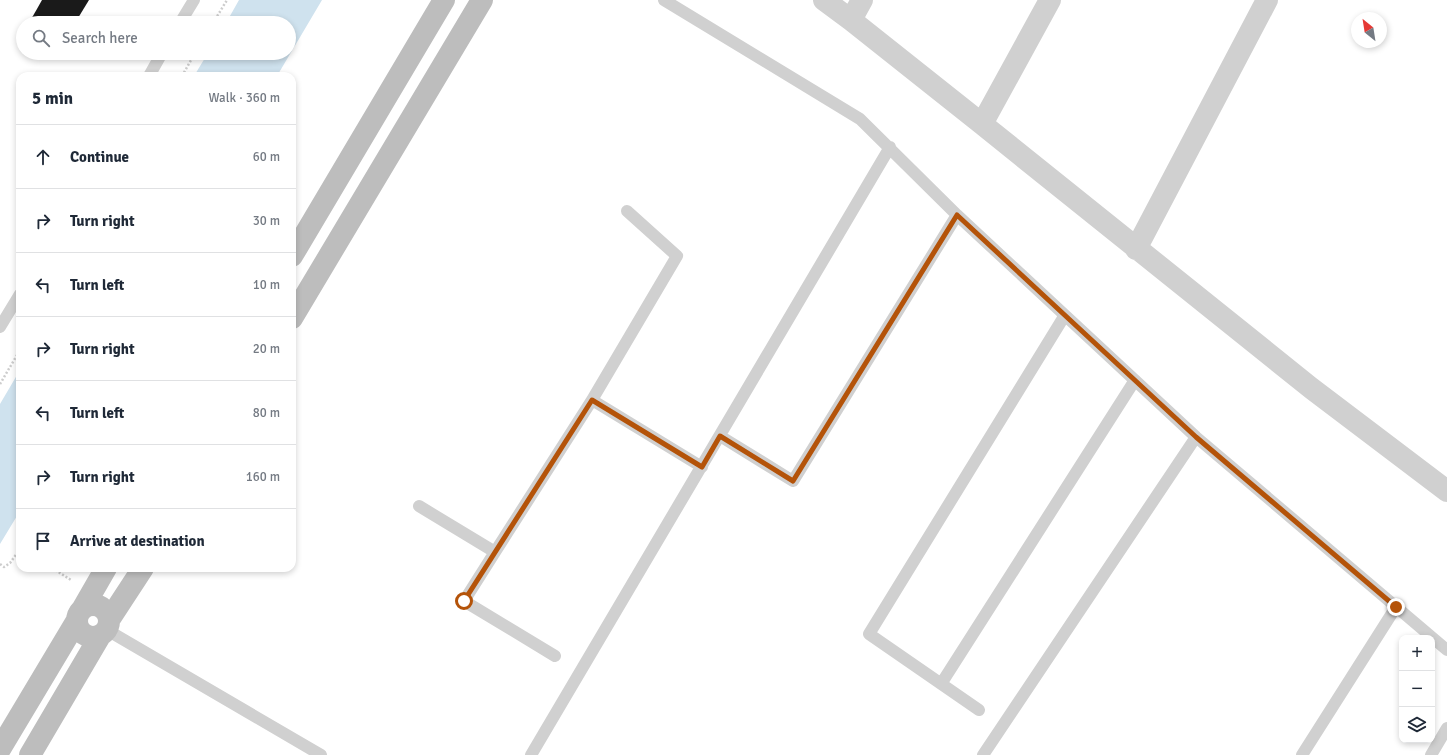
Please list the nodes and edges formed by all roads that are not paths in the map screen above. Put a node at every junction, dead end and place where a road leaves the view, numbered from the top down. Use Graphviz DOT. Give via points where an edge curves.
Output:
graph roads {
  1 [pos="194,0"];
  2 [pos="444,0"];
  3 [pos="482,0"];
  4 [pos="664,0"];
  5 [pos="824,0"];
  6 [pos="862,0"];
  7 [pos="1050,0"];
  8 [pos="1267,0"];
  9 [pos="184,16"];
  10 [pos="851,20"];
  11 [pos="158,60"];
  12 [pos="151,72"];
  13 [pos="982,124"];
  14 [pos="890,147"];
  15 [pos="627,212"];
  16 [pos="957,215"];
  17 [pos="296,249"];
  18 [pos="1136,249"];
  19 [pos="16,301"];
  20 [pos="296,311"];
  21 [pos="1065,315"];
  22 [pos="0,327"];
  23 [pos="1135,380"];
  24 [pos="592,400"];
  25 [pos="720,436"];
  26 [pos="1196,437"];
  27 [pos="702,467"];
  28 [pos="1447,491"];
  29 [pos="419,506"];
  30 [pos="495,552"];
  31 [pos="104,572"];
  32 [pos="141,572"];
  33 [pos="1396,607"];
  34 [pos="80,615"];
  35 [pos="106,628"];
  36 [pos="1447,650"];
  37 [pos="555,656"];
  38 [pos="941,684"];
  39 [pos="979,710"];
  40 [pos="1447,728"];
  41 [pos="0,749"];
  42 [pos="30,755"];
  43 [pos="321,755"];
  44 [pos="530,755"];
  45 [pos="983,755"];
  46 [pos="1302,755"];
  47 [pos="1431,755"];
  1 -- 9 [label="lane"];
  2 -- 17 [label="main road"];
  3 -- 20 [label="main road"];
  4 -- 14 [label="lane" via="860,119"];
  5 -- 10 [label="street"];
  6 -- 10 [label="street"];
  7 -- 13 [label="street"];
  8 -- 18 [label="street"];
  10 -- 13 [label="street"];
  11 -- 12 [label="lane"];
  13 -- 18 [label="street"];
  14 -- 16 [label="lane"];
  14 -- 25 [label="lane"];
  15 -- 24 [label="lane" via="677,256"];
  16 -- 21 [label="lane"];
  16 -- 25 [label="lane" via="793,481"];
  18 -- 28 [label="street" via="1311,388"];
  19 -- 22 [label="lane"];
  21 -- 23 [label="lane"];
  21 -- 38 [label="lane" via="869,634"];
  23 -- 26 [label="lane"];
  23 -- 38 [label="lane"];
  24 -- 27 [label="lane"];
  24 -- 30 [label="lane"];
  25 -- 27 [label="lane"];
  26 -- 33 [label="lane"];
  26 -- 45 [label="lane"];
  27 -- 44 [label="lane"];
  29 -- 30 [label="lane"];
  30 -- 37 [label="lane" via="464,601"];
  31 -- 34 [label="main road"];
  32 -- 35 [label="main road"];
  33 -- 36 [label="lane"];
  33 -- 46 [label="lane"];
  34 -- 35 [label="main road" via="92,605 98,606 106,611"];
  34 -- 41 [label="main road"];
  35 -- 42 [label="main road"];
  35 -- 43 [label="lane"];
  38 -- 39 [label="lane"];
  40 -- 47 [label="lane"];
}
